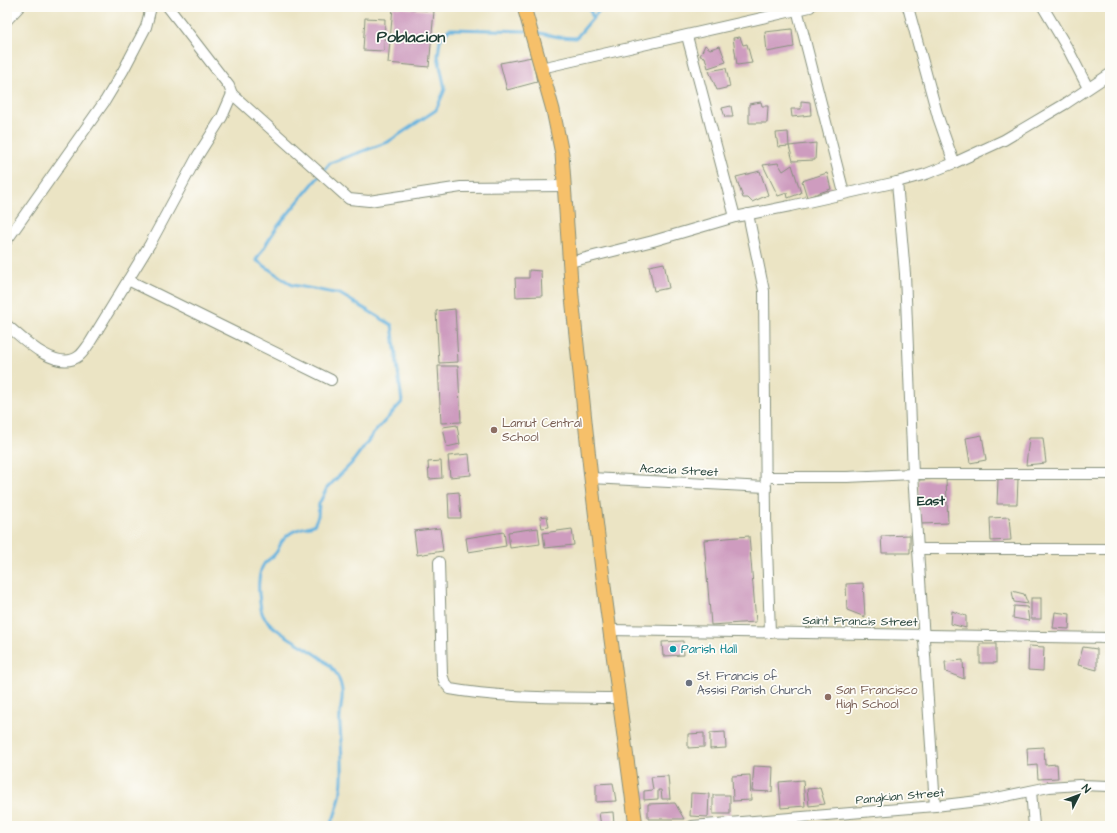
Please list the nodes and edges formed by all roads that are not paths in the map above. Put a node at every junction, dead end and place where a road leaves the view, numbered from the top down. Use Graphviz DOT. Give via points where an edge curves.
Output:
graph roads {
  1 [pos="19,7"];
  2 [pos="151,7"];
  3 [pos="168,7"];
  4 [pos="810,7"];
  5 [pos="908,7"];
  6 [pos="1044,7"];
  7 [pos="797,9"];
  8 [pos="524,10"];
  9 [pos="7,20"];
  10 [pos="687,36"];
  11 [pos="540,64"];
  12 [pos="1110,74"];
  13 [pos="1088,88"];
  14 [pos="232,94"];
  15 [pos="954,163"];
  16 [pos="897,182"];
  17 [pos="564,186"];
  18 [pos="844,193"];
  19 [pos="748,214"];
  20 [pos="735,217"];
  21 [pos="7,240"];
  22 [pos="570,262"];
  23 [pos="128,280"];
  24 [pos="7,325"];
  25 [pos="331,380"];
  26 [pos="913,474"];
  27 [pos="1110,474"];
  28 [pos="591,478"];
  29 [pos="766,482"];
  30 [pos="919,549"];
  31 [pos="1110,549"];
  32 [pos="439,562"];
  33 [pos="610,630"];
  34 [pos="770,633"];
  35 [pos="923,635"];
  36 [pos="1110,638"];
  37 [pos="619,698"];
  38 [pos="1110,786"];
  39 [pos="1031,791"];
  40 [pos="935,806"];
  41 [pos="636,826"];
  42 [pos="692,826"];
  43 [pos="1034,826"];
  1 -- 9 [label="street"];
  2 -- 21 [label="street" via="146,27 105,101"];
  3 -- 14 [label="street" via="222,76"];
  4 -- 7 [label="street"];
  5 -- 15 [label="street" via="938,117"];
  6 -- 13 [label="street"];
  7 -- 10 [label="street"];
  7 -- 18 [label="street"];
  8 -- 11 [label="main road"];
  10 -- 11 [label="street"];
  10 -- 20 [label="street"];
  11 -- 17 [label="main road" via="562,154"];
  12 -- 13 [label="street"];
  13 -- 15 [label="street" via="1022,130"];
  14 -- 17 [label="street" via="349,199 369,201 461,187"];
  14 -- 23 [label="street" via="222,117"];
  15 -- 16 [label="street"];
  16 -- 18 [label="street"];
  16 -- 26 [label="street" via="905,274"];
  17 -- 22 [label="main road"];
  18 -- 19 [label="street"];
  19 -- 20 [label="street"];
  19 -- 29 [label="street" via="764,291"];
  20 -- 22 [label="street"];
  22 -- 28 [label="main road"];
  23 -- 24 [label="street" via="89,344 79,356 72,359 56,359 37,350"];
  23 -- 25 [label="street"];
  26 -- 27 [label="street, Acacia Street"];
  26 -- 29 [label="street, Acacia Street"];
  26 -- 30 [label="street"];
  28 -- 29 [label="street, Acacia Street"];
  28 -- 33 [label="main road"];
  29 -- 34 [label="street"];
  30 -- 31 [label="street"];
  30 -- 35 [label="street"];
  32 -- 37 [label="street" via="442,675 450,689 524,696"];
  33 -- 34 [label="street, Saint Francis Street"];
  33 -- 37 [label="main road"];
  34 -- 35 [label="street, Saint Francis Street"];
  35 -- 36 [label="street, Saint Francis Street"];
  35 -- 40 [label="street"];
  37 -- 41 [label="main road"];
  38 -- 39 [label="street, Pangkian Street" via="1079,785"];
  39 -- 40 [label="street, Pangkian Street" via="987,800"];
  39 -- 43 [label="street"];
  40 -- 42 [label="street, Pangkian Street"];
}
